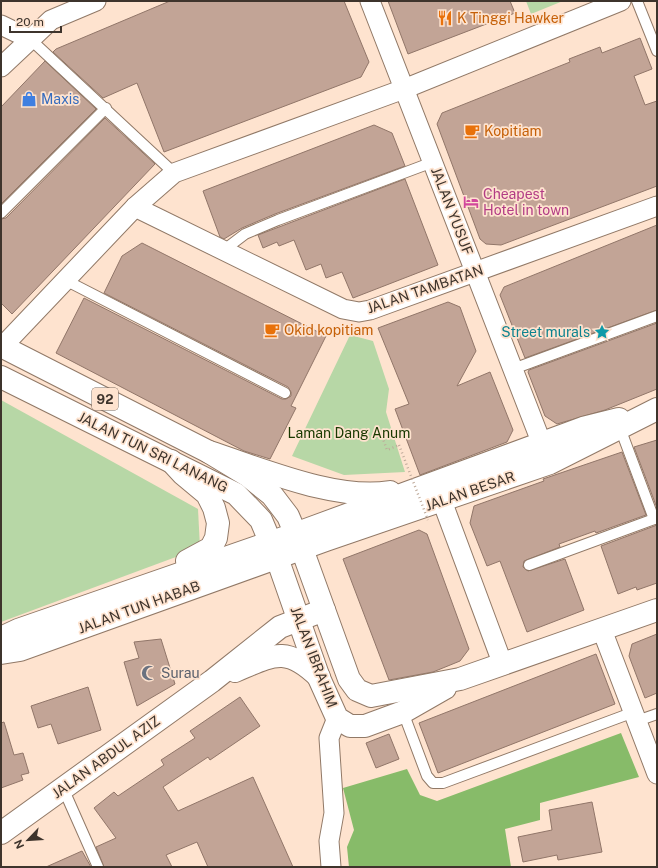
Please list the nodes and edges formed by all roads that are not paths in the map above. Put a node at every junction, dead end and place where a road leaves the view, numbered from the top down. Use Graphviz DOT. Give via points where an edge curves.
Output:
graph roads {
  1 [pos="96,1"];
  2 [pos="370,1"];
  3 [pos="621,1"];
  4 [pos="637,1"];
  5 [pos="1,25"];
  6 [pos="30,39"];
  7 [pos="657,51"];
  8 [pos="1,67"];
  9 [pos="404,89"];
  10 [pos="106,108"];
  11 [pos="433,162"];
  12 [pos="174,173"];
  13 [pos="657,206"];
  14 [pos="135,207"];
  15 [pos="1,212"];
  16 [pos="224,250"];
  17 [pos="476,272"];
  18 [pos="65,280"];
  19 [pos="657,316"];
  20 [pos="2,347"];
  21 [pos="513,369"];
  22 [pos="1,377"];
  23 [pos="285,393"];
  24 [pos="620,428"];
  25 [pos="542,443"];
  26 [pos="209,452"];
  27 [pos="171,460"];
  28 [pos="550,463"];
  29 [pos="422,486"];
  30 [pos="442,501"];
  31 [pos="656,519"];
  32 [pos="299,541"];
  33 [pos="274,550"];
  34 [pos="529,565"];
  35 [pos="138,588"];
  36 [pos="324,610"];
  37 [pos="657,610"];
  38 [pos="298,618"];
  39 [pos="602,630"];
  40 [pos="1,638"];
  41 [pos="1,653"];
  42 [pos="503,665"];
  43 [pos="319,678"];
  44 [pos="460,679"];
  45 [pos="212,681"];
  46 [pos="403,712"];
  47 [pos="657,714"];
  48 [pos="635,717"];
  49 [pos="337,718"];
  50 [pos="657,774"];
  51 [pos="63,788"];
  52 [pos="1,833"];
  53 [pos="98,867"];
  54 [pos="331,867"];
  1 -- 6 [label="street" via="51,20"];
  2 -- 9 [label="street, JALAN YUSUF"];
  3 -- 9 [label="street"];
  4 -- 7 [label="lane"];
  5 -- 6 [label="street"];
  6 -- 8 [label="street"];
  6 -- 10 [label="lane"];
  9 -- 11 [label="street, JALAN YUSUF"];
  9 -- 12 [label="street"];
  10 -- 12 [label="lane"];
  10 -- 15 [label="lane"];
  11 -- 16 [label="lane" via="278,220 245,234"];
  11 -- 17 [label="street, JALAN YUSUF"];
  12 -- 14 [label="street"];
  13 -- 17 [label="street, JALAN TAMBATAN"];
  14 -- 16 [label="street, JALAN TAMBATAN"];
  14 -- 18 [label="street"];
  16 -- 17 [label="street, JALAN TAMBATAN" via="342,309 359,312"];
  17 -- 21 [label="street, JALAN YUSUF"];
  18 -- 20 [label="street"];
  18 -- 23 [label="lane"];
  19 -- 21 [label="lane"];
  20 -- 26 [label="main road, JALAN TUN SRI LANANG / 92"];
  21 -- 25 [label="street, JALAN YUSUF"];
  22 -- 27 [label="main road, JALAN TUN SRI LANANG / 92"];
  24 -- 25 [label="main road, JALAN BESAR" via="657,409 583,428"];
  24 -- 28 [label="main road, JALAN BESAR"];
  24 -- 31 [label="lane"];
  25 -- 28 [label="street, JALAN YUSUF"];
  25 -- 29 [label="main road, JALAN BESAR"];
  26 -- 29 [label="main road" via="330,490 376,494"];
  26 -- 32 [label="main road, JALAN TUN SRI LANANG / 92" via="247,475 272,495 288,516"];
  27 -- 33 [label="main road, JALAN TUN SRI LANANG / 92" via="236,494 261,520"];
  27 -- 35 [label="main road" via="207,494 218,523 216,538 206,553 177,565"];
  28 -- 30 [label="main road, JALAN BESAR"];
  29 -- 32 [label="main road, JALAN BESAR"];
  30 -- 32 [label="main road, JALAN BESAR"];
  30 -- 42 [label="street"];
  31 -- 34 [label="lane"];
  32 -- 33 [label="main road, JALAN BESAR"];
  32 -- 36 [label="main road, JALAN IBRAHIM"];
  33 -- 35 [label="main road, JALAN TUN HABAB"];
  33 -- 38 [label="main road, JALAN IBRAHIM"];
  33 -- 41 [label="main road, JALAN TUN HABAB" via="20,650"];
  35 -- 40 [label="main road, JALAN TUN HABAB"];
  36 -- 38 [label="main road"];
  36 -- 44 [label="main road, JALAN IBRAHIM" via="349,679 357,690 371,696"];
  37 -- 39 [label="main road, JALAN IBRAHIM"];
  38 -- 43 [label="main road, JALAN IBRAHIM"];
  38 -- 45 [label="main road" via="280,627"];
  39 -- 42 [label="main road, JALAN IBRAHIM"];
  39 -- 48 [label="street"];
  42 -- 44 [label="main road, JALAN IBRAHIM"];
  43 -- 45 [label="main road" via="309,667 293,657 277,656"];
  43 -- 49 [label="main road, JALAN IBRAHIM"];
  44 -- 46 [label="main road, JALAN IBRAHIM"];
  45 -- 51 [label="main road, JALAN ABDUL AZIZ"];
  46 -- 48 [label="lane" via="426,776 433,783 443,783"];
  46 -- 49 [label="main road, JALAN IBRAHIM" via="365,726 350,726"];
  47 -- 48 [label="lane"];
  48 -- 50 [label="street"];
  49 -- 54 [label="street" via="329,738 334,813 329,841"];
  51 -- 52 [label="main road, JALAN ABDUL AZIZ"];
  51 -- 53 [label="lane"];
}
